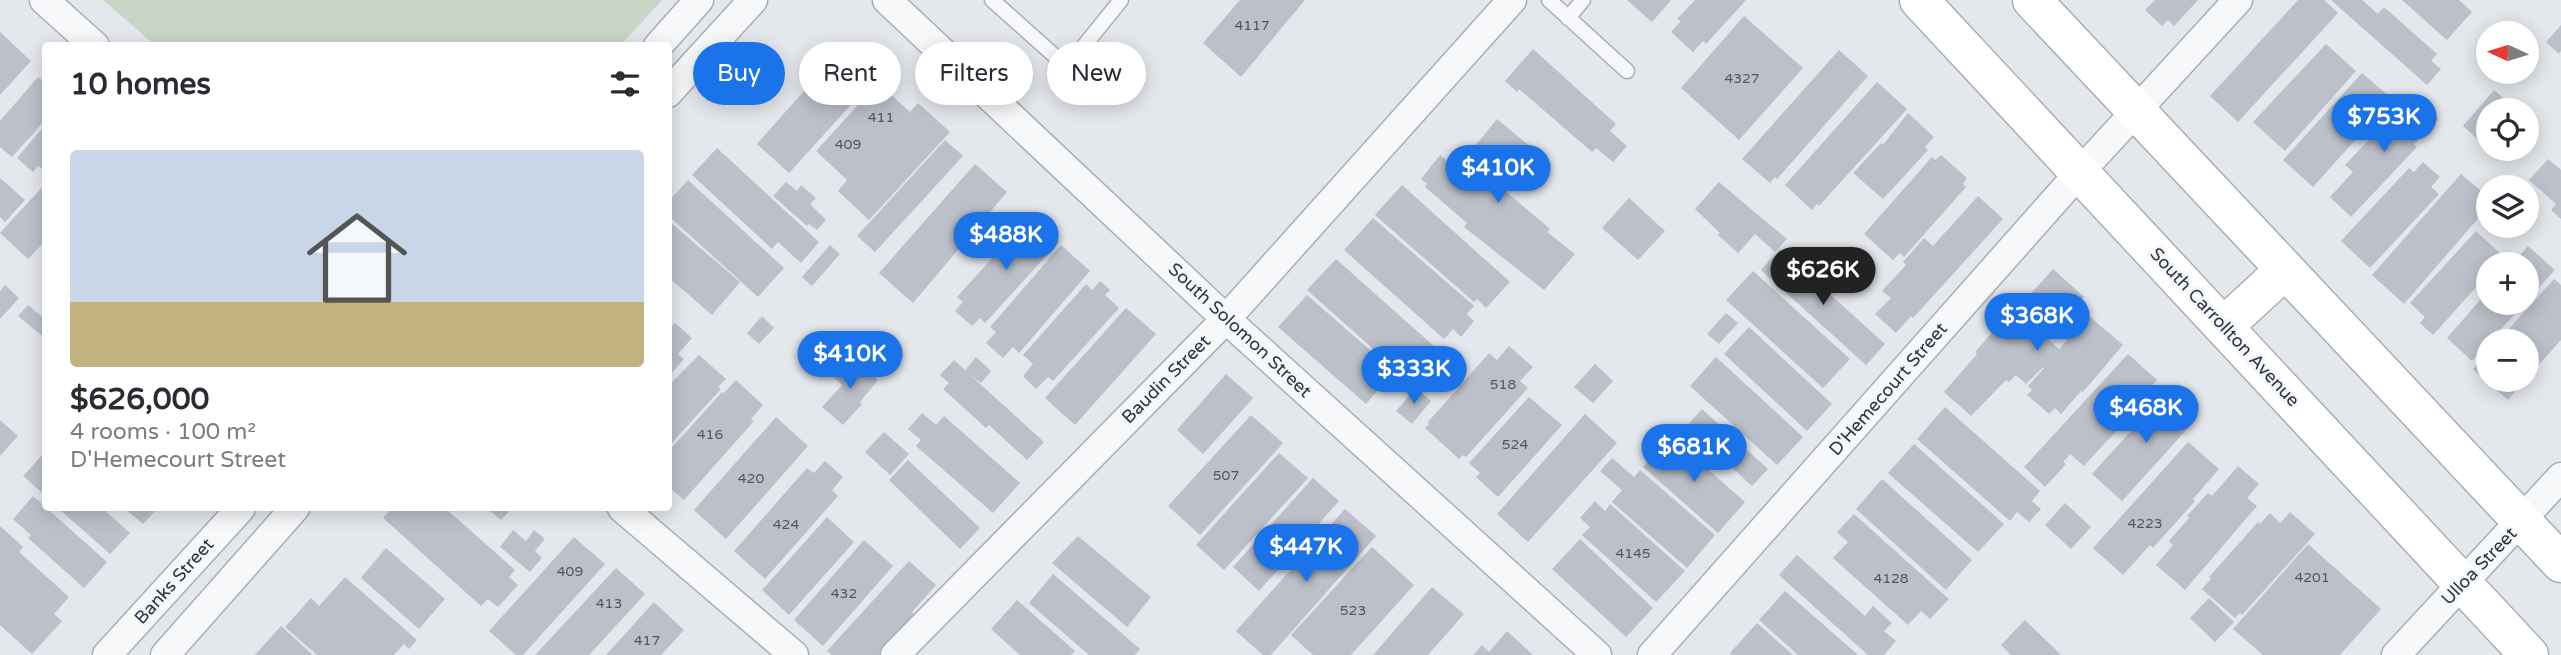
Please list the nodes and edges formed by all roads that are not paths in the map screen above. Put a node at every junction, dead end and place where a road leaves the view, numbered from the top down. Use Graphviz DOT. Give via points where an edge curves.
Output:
graph roads {
  1 [pos="44,0"];
  2 [pos="699,0"];
  3 [pos="753,0"];
  4 [pos="887,0"];
  5 [pos="992,0"];
  6 [pos="1121,0"];
  7 [pos="1512,0"];
  8 [pos="1549,0"];
  9 [pos="1583,0"];
  10 [pos="1919,0"];
  11 [pos="2032,0"];
  12 [pos="2238,0"];
  13 [pos="1568,18"];
  14 [pos="91,42"];
  15 [pos="662,42"];
  16 [pos="1628,71"];
  17 [pos="672,89"];
  18 [pos="2136,112"];
  19 [pos="2080,172"];
  20 [pos="2285,270"];
  21 [pos="1226,319"];
  22 [pos="2224,326"];
  23 [pos="2561,477"];
  24 [pos="238,511"];
  25 [pos="292,511"];
  26 [pos="626,511"];
  27 [pos="2522,521"];
  28 [pos="2561,563"];
  29 [pos="2462,582"];
  30 [pos="107,655"];
  31 [pos="165,655"];
  32 [pos="794,655"];
  33 [pos="894,655"];
  34 [pos="1597,655"];
  35 [pos="1652,655"];
  36 [pos="2396,655"];
  37 [pos="2529,655"];
  1 -- 14 [label="street"];
  2 -- 15 [label="street"];
  3 -- 17 [label="street"];
  4 -- 21 [label="street, South Solomon Street"];
  5 -- 6 [label="lane" via="1067,68"];
  7 -- 21 [label="street, Baudin Street"];
  8 -- 13 [label="lane"];
  9 -- 13 [label="lane"];
  10 -- 19 [label="main road, South Carrollton Avenue"];
  11 -- 18 [label="main road"];
  12 -- 18 [label="street, D'Hemecourt Street"];
  13 -- 16 [label="lane"];
  18 -- 19 [label="street, D'Hemecourt Street"];
  18 -- 20 [label="main road"];
  19 -- 22 [label="main road, South Carrollton Avenue"];
  19 -- 35 [label="street, D'Hemecourt Street"];
  20 -- 22 [label="main road"];
  20 -- 27 [label="main road"];
  21 -- 33 [label="street, Baudin Street"];
  21 -- 34 [label="street, South Solomon Street"];
  22 -- 29 [label="main road, South Carrollton Avenue"];
  23 -- 27 [label="street, Ulloa Street"];
  24 -- 30 [label="street, Banks Street"];
  25 -- 31 [label="street"];
  26 -- 32 [label="street"];
  27 -- 28 [label="main road"];
  27 -- 29 [label="street, Ulloa Street"];
  29 -- 36 [label="street, Ulloa Street"];
  29 -- 37 [label="main road, South Carrollton Avenue"];
}
